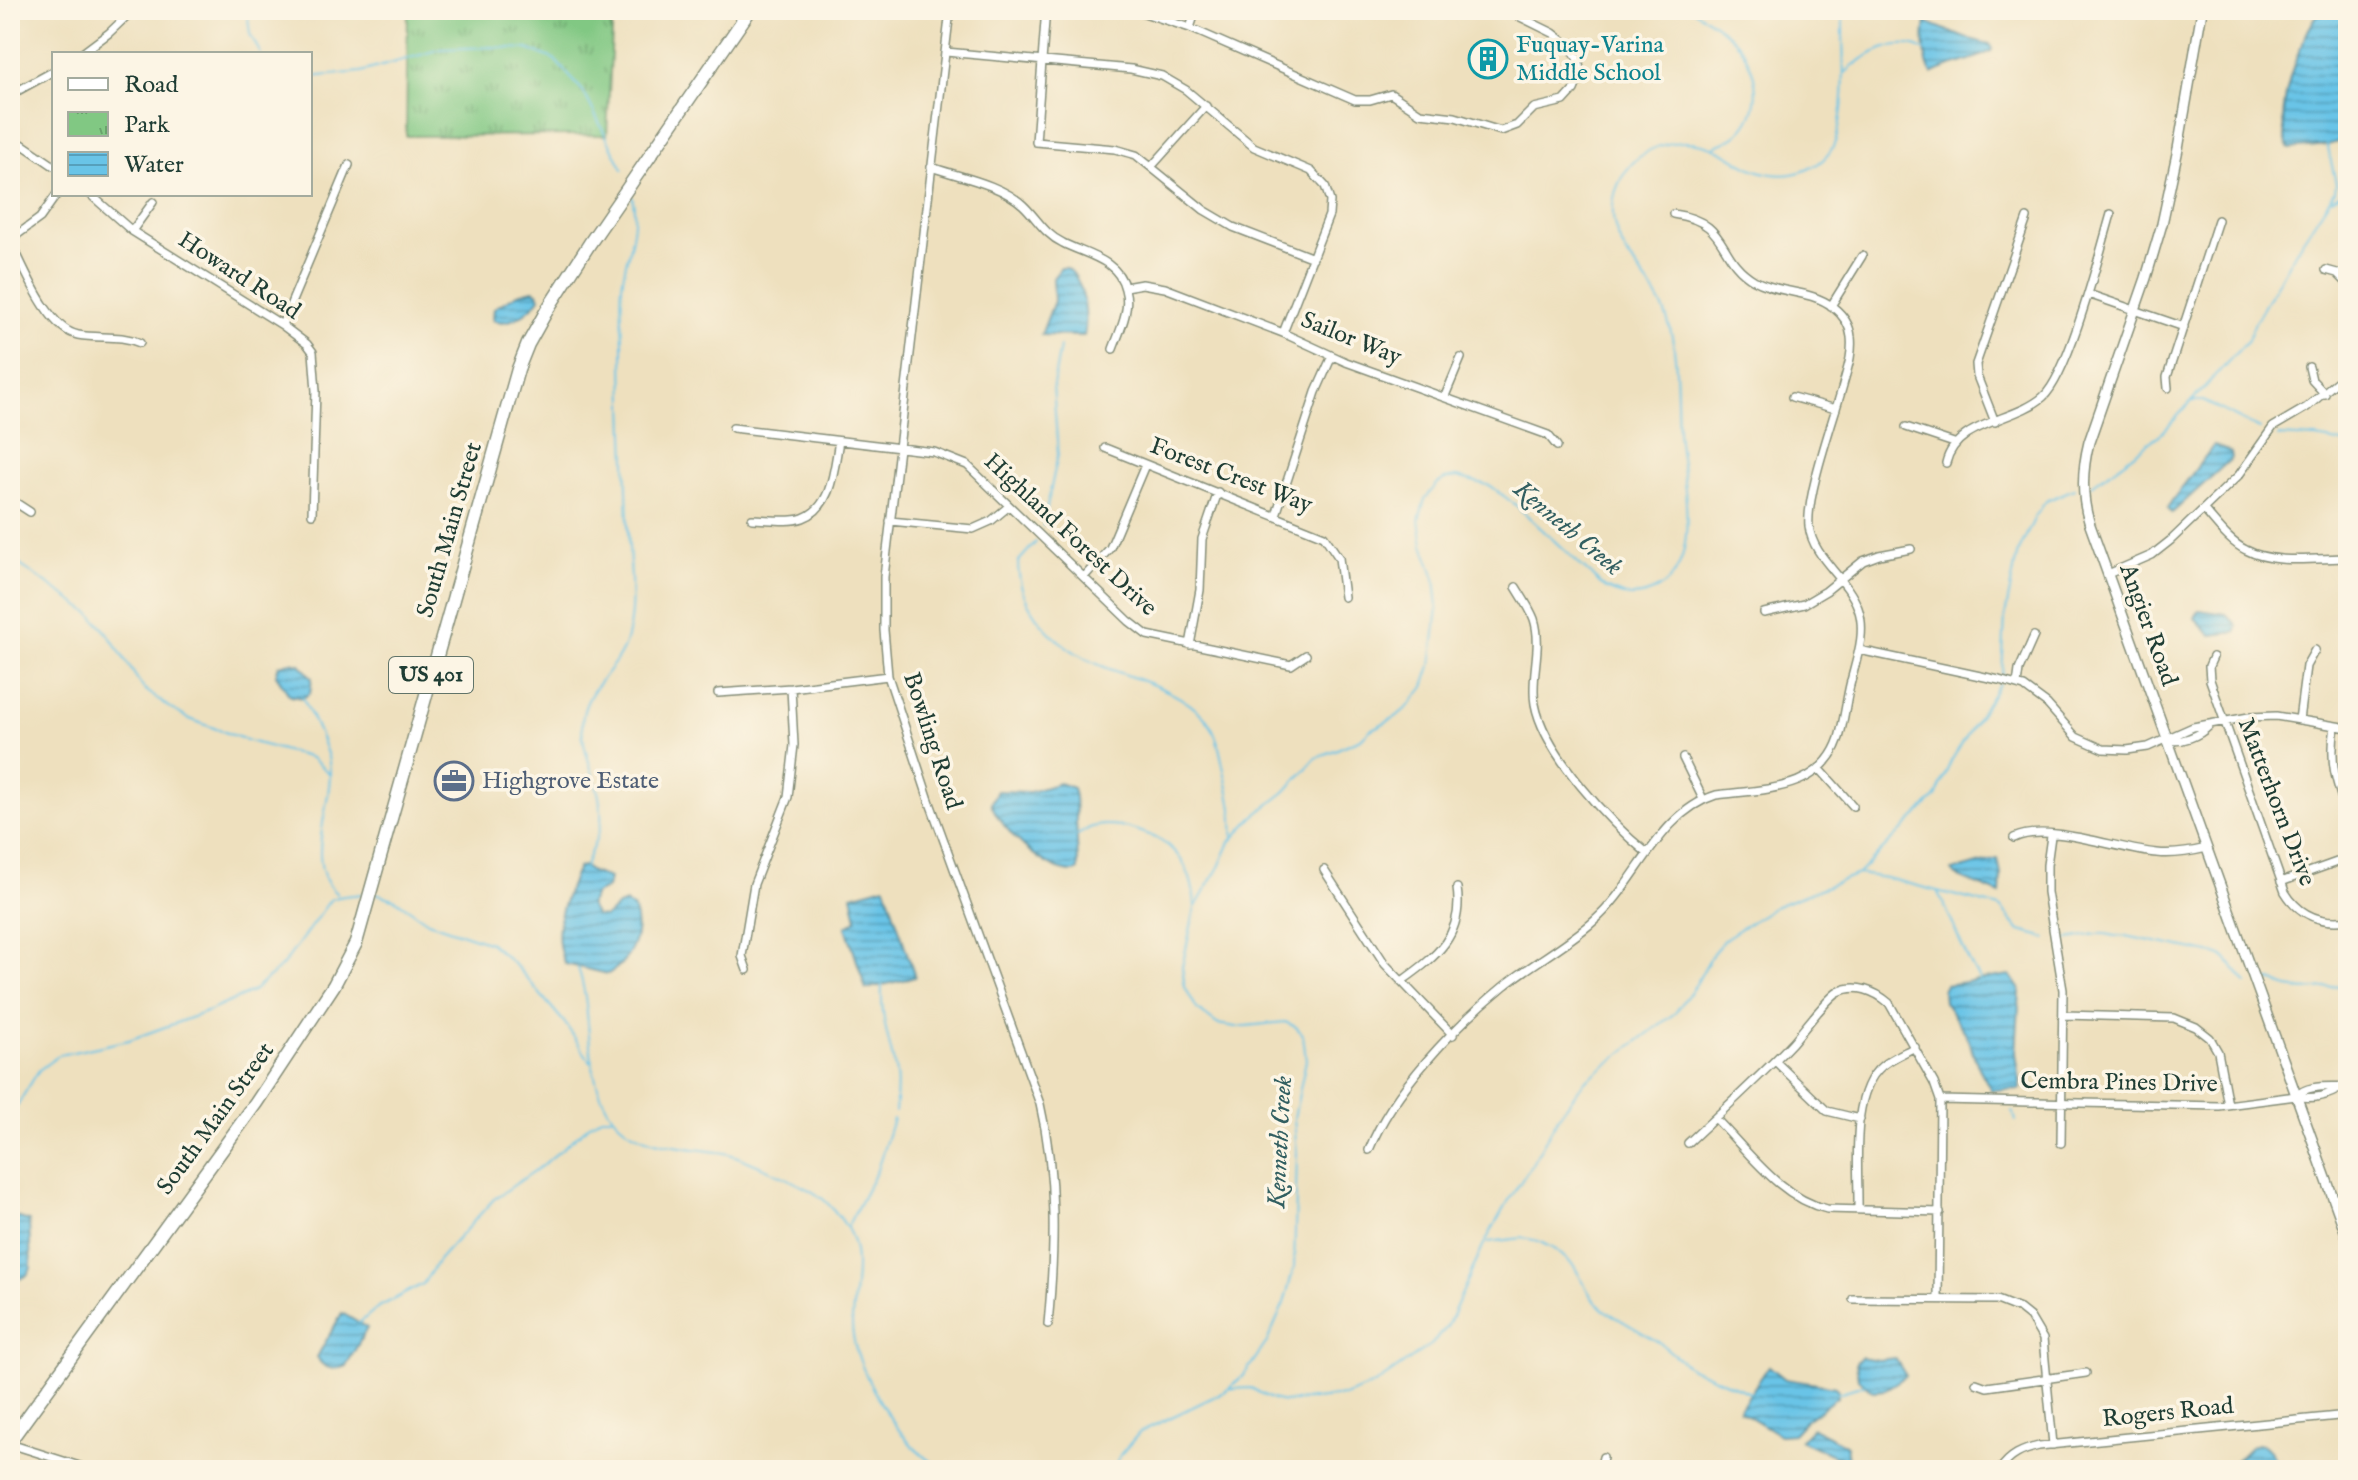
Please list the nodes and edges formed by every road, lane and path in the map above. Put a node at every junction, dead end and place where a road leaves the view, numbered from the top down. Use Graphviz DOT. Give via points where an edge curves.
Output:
graph roads {
  1 [pos="133,10"];
  2 [pos="750,10"];
  3 [pos="950,10"];
  4 [pos="1048,10"];
  5 [pos="1135,10"];
  6 [pos="1196,10"];
  7 [pos="1506,10"];
  8 [pos="2202,10"];
  9 [pos="1190,28"];
  10 [pos="84,52"];
  11 [pos="946,52"];
  12 [pos="1042,62"];
  13 [pos="52,72"];
  14 [pos="10,95"];
  15 [pos="1206,106"];
  16 [pos="10,136"];
  17 [pos="52,165"];
  18 [pos="349,165"];
  19 [pos="1152,166"];
  20 [pos="931,167"];
  21 [pos="56,196"];
  22 [pos="92,196"];
  23 [pos="153,202"];
  24 [pos="1673,214"];
  25 [pos="2111,214"];
  26 [pos="2027,218"];
  27 [pos="2218,220"];
  28 [pos="132,231"];
  29 [pos="10,240"];
  30 [pos="1862,256"];
  31 [pos="1313,258"];
  32 [pos="2326,270"];
  33 [pos="2348,284"];
  34 [pos="1125,287"];
  35 [pos="2088,294"];
  36 [pos="1831,306"];
  37 [pos="2135,310"];
  38 [pos="282,325"];
  39 [pos="2184,327"];
  40 [pos="1283,333"];
  41 [pos="140,343"];
  42 [pos="1113,349"];
  43 [pos="1332,356"];
  44 [pos="1461,358"];
  45 [pos="2309,367"];
  46 [pos="2348,372"];
  47 [pos="2168,388"];
  48 [pos="2325,394"];
  49 [pos="1445,396"];
  50 [pos="1792,397"];
  51 [pos="1836,409"];
  52 [pos="1995,422"];
  53 [pos="1906,427"];
  54 [pos="733,428"];
  55 [pos="839,441"];
  56 [pos="1954,443"];
  57 [pos="1557,446"];
  58 [pos="899,448"];
  59 [pos="1105,448"];
  60 [pos="1946,463"];
  61 [pos="1145,465"];
  62 [pos="1218,492"];
  63 [pos="10,499"];
  64 [pos="1008,507"];
  65 [pos="2204,510"];
  66 [pos="30,512"];
  67 [pos="312,514"];
  68 [pos="1276,515"];
  69 [pos="752,519"];
  70 [pos="890,521"];
  71 [pos="1911,549"];
  72 [pos="2348,558"];
  73 [pos="2108,574"];
  74 [pos="1084,577"];
  75 [pos="1841,579"];
  76 [pos="1516,587"];
  77 [pos="1344,597"];
  78 [pos="1764,613"];
  79 [pos="2034,636"];
  80 [pos="1190,645"];
  81 [pos="1859,650"];
  82 [pos="2315,650"];
  83 [pos="1306,655"];
  84 [pos="2213,657"];
  85 [pos="888,676"];
  86 [pos="2017,685"];
  87 [pos="791,688"];
  88 [pos="718,693"];
  89 [pos="2299,720"];
  90 [pos="2224,721"];
  91 [pos="2335,726"];
  92 [pos="2348,728"];
  93 [pos="2168,740"];
  94 [pos="1683,758"];
  95 [pos="1819,768"];
  96 [pos="1703,799"];
  97 [pos="1853,806"];
  98 [pos="2348,817"];
  99 [pos="2051,836"];
  100 [pos="2014,838"];
  101 [pos="2207,848"];
  102 [pos="1647,853"];
  103 [pos="2348,858"];
  104 [pos="1324,870"];
  105 [pos="2281,882"];
  106 [pos="1457,888"];
  107 [pos="2348,920"];
  108 [pos="747,970"];
  109 [pos="1402,981"];
  110 [pos="2064,1015"];
  111 [pos="1453,1035"];
  112 [pos="1915,1047"];
  113 [pos="1775,1061"];
  114 [pos="2345,1087"];
  115 [pos="2296,1096"];
  116 [pos="1940,1100"];
  117 [pos="2062,1101"];
  118 [pos="2228,1105"];
  119 [pos="1715,1118"];
  120 [pos="1860,1119"];
  121 [pos="1688,1143"];
  122 [pos="2061,1143"];
  123 [pos="1369,1150"];
  124 [pos="1858,1210"];
  125 [pos="1940,1212"];
  126 [pos="2348,1239"];
  127 [pos="1853,1299"];
  128 [pos="1938,1299"];
  129 [pos="1048,1324"];
  130 [pos="2086,1373"];
  131 [pos="2047,1377"];
  132 [pos="1976,1383"];
  133 [pos="2348,1415"];
  134 [pos="10,1442"];
  135 [pos="2053,1445"];
  136 [pos="1603,1457"];
  137 [pos="92,1470"];
  138 [pos="1600,1470"];
  139 [pos="2000,1470"];
  1 -- 10 [label="street"];
  2 -- 134 [label="highway, South Main Street / US 401" via="590,243 528,344 350,956 283,1064"];
  3 -- 11 [label="street, Bowling Road"];
  4 -- 12 [label="street"];
  5 -- 9 [label="street"];
  6 -- 9 [label="street"];
  7 -- 9 [label="street" via="1571,47 1580,75 1564,101 1534,108 1517,125 1501,131 1420,113 1391,94 1355,100"];
  8 -- 37 [label="street, Angier Road" via="2173,175"];
  11 -- 12 [label="street"];
  11 -- 20 [label="street, Bowling Road"];
  12 -- 15 [label="street" via="1162,76"];
  12 -- 19 [label="street" via="1036,142 1115,149"];
  13 -- 14 [label="street"];
  15 -- 19 [label="street"];
  15 -- 31 [label="street" via="1254,147 1311,171 1325,186 1329,215"];
  16 -- 17 [label="street"];
  18 -- 38 [label="street"];
  19 -- 31 [label="street" via="1233,227"];
  20 -- 34 [label="street" via="999,190 1022,204 1062,243 1111,266"];
  20 -- 58 [label="street, Bowling Road"];
  21 -- 29 [label="street" via="40,218"];
  22 -- 28 [label="street, Howard Road"];
  23 -- 28 [label="street"];
  24 -- 36 [label="street" via="1707,224 1750,278"];
  25 -- 35 [label="street"];
  26 -- 52 [label="street" via="1976,364"];
  27 -- 39 [label="street"];
  28 -- 38 [label="street, Howard Road"];
  29 -- 41 [label="street" via="55,321 74,334"];
  30 -- 36 [label="street"];
  31 -- 40 [label="street"];
  32 -- 33 [label="street"];
  34 -- 40 [label="street, Sailor Way" via="1165,288"];
  34 -- 42 [label="street" via="1127,311"];
  35 -- 37 [label="street"];
  35 -- 52 [label="street" via="2060,371 2046,394"];
  36 -- 51 [label="street" via="1846,321 1851,336"];
  37 -- 39 [label="street"];
  37 -- 73 [label="street, Angier Road" via="2084,468 2085,507"];
  38 -- 67 [label="street, Howard Road" via="313,352"];
  39 -- 47 [label="street"];
  40 -- 43 [label="street, Sailor Way"];
  43 -- 49 [label="street, Sailor Way"];
  43 -- 68 [label="street"];
  44 -- 49 [label="street"];
  45 -- 48 [label="street" via="2312,380"];
  46 -- 48 [label="street"];
  48 -- 65 [label="street" via="2273,427 2239,475"];
  49 -- 57 [label="street, Sailor Way" via="1548,435"];
  50 -- 51 [label="street"];
  51 -- 75 [label="street" via="1809,518 1815,546"];
  52 -- 56 [label="street"];
  53 -- 56 [label="street"];
  54 -- 55 [label="street, Highland Forest Drive"];
  55 -- 58 [label="street, Highland Forest Drive"];
  55 -- 69 [label="street" via="821,505 802,518"];
  56 -- 60 [label="street"];
  58 -- 64 [label="street, Highland Forest Drive" via="934,452 967,465"];
  58 -- 70 [label="street, Bowling Road"];
  59 -- 61 [label="street, Forest Crest Way"];
  61 -- 62 [label="street, Forest Crest Way"];
  61 -- 74 [label="street" via="1110,548"];
  62 -- 68 [label="street, Forest Crest Way"];
  62 -- 80 [label="street" via="1202,539"];
  63 -- 66 [label="street"];
  64 -- 70 [label="street" via="973,529"];
  64 -- 74 [label="street, Highland Forest Drive"];
  65 -- 72 [label="street" via="2236,544 2256,554"];
  65 -- 73 [label="street" via="2152,555"];
  68 -- 77 [label="street, Forest Crest Way" via="1324,536 1339,558"];
  70 -- 85 [label="street, Bowling Road" via="884,577"];
  71 -- 75 [label="street" via="1871,557"];
  73 -- 93 [label="street, Angier Road"];
  74 -- 80 [label="street, Highland Forest Drive" via="1147,635"];
  75 -- 78 [label="street" via="1804,604"];
  75 -- 81 [label="street" via="1861,617"];
  76 -- 102 [label="street" via="1533,618 1535,705 1544,731 1598,807"];
  79 -- 86 [label="street"];
  80 -- 83 [label="street, Highland Forest Drive" via="1291,665"];
  81 -- 86 [label="street"];
  81 -- 95 [label="street" via="1838,739"];
  82 -- 89 [label="street" via="2306,666"];
  84 -- 90 [label="street, Matterhorn Drive" via="2209,676"];
  85 -- 87 [label="street"];
  85 -- 129 [label="street, Bowling Road" via="1050,1144 1053,1271"];
  86 -- 93 [label="street" via="2040,698 2076,737 2095,747 2127,750"];
  87 -- 88 [label="street"];
  87 -- 108 [label="street" via="794,745 788,797 754,884 742,956"];
  89 -- 90 [label="street" via="2263,716"];
  89 -- 91 [label="street"];
  90 -- 93 [label="street" via="2177,742"];
  90 -- 105 [label="street, Matterhorn Drive"];
  91 -- 92 [label="street"];
  91 -- 98 [label="street" via="2332,769"];
  93 -- 101 [label="street, Angier Road"];
  94 -- 96 [label="street"];
  95 -- 96 [label="street" via="1785,787"];
  95 -- 97 [label="street"];
  96 -- 102 [label="street"];
  99 -- 100 [label="street" via="2028,833"];
  99 -- 101 [label="street" via="2157,854"];
  99 -- 110 [label="street" via="2047,892"];
  101 -- 115 [label="street, Angier Road"];
  102 -- 111 [label="street" via="1595,921 1506,984"];
  103 -- 105 [label="street"];
  104 -- 109 [label="street" via="1385,964"];
  105 -- 107 [label="street, Matterhorn Drive" via="2291,901 2309,916"];
  106 -- 109 [label="street" via="1455,926 1442,948"];
  109 -- 111 [label="street"];
  110 -- 117 [label="street"];
  110 -- 118 [label="street" via="2168,1018 2191,1024 2218,1052"];
  111 -- 123 [label="street" via="1402,1089"];
  112 -- 113 [label="street" via="1889,1003 1856,988 1831,997"];
  112 -- 116 [label="street"];
  112 -- 120 [label="street" via="1870,1079"];
  113 -- 119 [label="street"];
  113 -- 120 [label="street" via="1827,1111"];
  114 -- 115 [label="street, Cembra Pines Drive"];
  115 -- 118 [label="street, Cembra Pines Drive"];
  115 -- 126 [label="street, Angier Road"];
  116 -- 117 [label="street, Cembra Pines Drive"];
  116 -- 125 [label="street"];
  117 -- 118 [label="street, Cembra Pines Drive"];
  117 -- 122 [label="street"];
  119 -- 121 [label="street"];
  119 -- 124 [label="street" via="1801,1201"];
  120 -- 124 [label="street"];
  124 -- 125 [label="street"];
  125 -- 128 [label="street"];
  127 -- 128 [label="street"];
  128 -- 131 [label="street" via="1997,1300 2020,1309 2043,1339"];
  130 -- 131 [label="street"];
  131 -- 132 [label="street" via="1987,1387"];
  131 -- 135 [label="street"];
  133 -- 135 [label="street, Rogers Road"];
  134 -- 137 [label="street"];
  135 -- 139 [label="street, Rogers Road" via="2022,1450"];
  136 -- 138 [label="street"];
}
